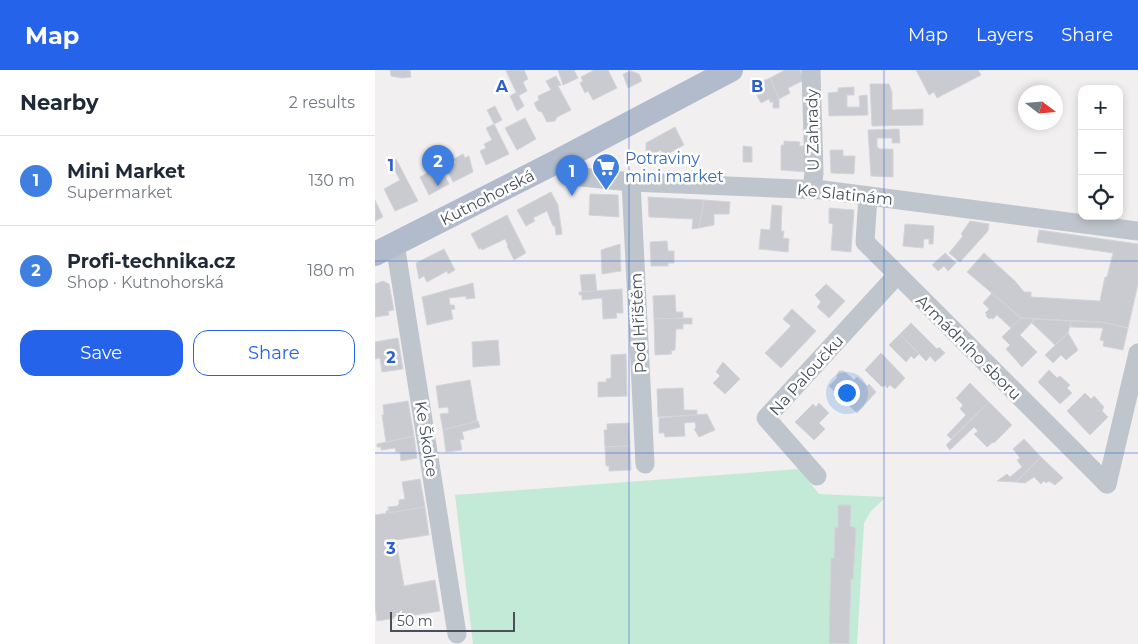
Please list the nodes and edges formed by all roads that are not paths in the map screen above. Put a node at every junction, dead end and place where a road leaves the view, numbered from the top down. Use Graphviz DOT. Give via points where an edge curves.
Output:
graph roads {
  1 [pos="811,70"];
  2 [pos="725,71"];
  3 [pos="558,161"];
  4 [pos="631,182"];
  5 [pos="812,189"];
  6 [pos="868,196"];
  7 [pos="1138,230"];
  8 [pos="385,249"];
  9 [pos="897,275"];
  10 [pos="1138,353"];
  11 [pos="645,464"];
  12 [pos="817,476"];
  13 [pos="457,634"];
  1 -- 5 [label="street, U Zahrady"];
  2 -- 3 [label="main road, Kutnohorská"];
  3 -- 4 [label="street, Ke Slatinám" via="572,176"];
  3 -- 8 [label="main road, Kutnohorská"];
  4 -- 5 [label="street, Ke Slatinám"];
  4 -- 11 [label="street, Pod Hřištěm"];
  5 -- 6 [label="street, Ke Slatinám"];
  6 -- 7 [label="street, Ke Slatinám"];
  6 -- 9 [label="street, Armádního sboru" via="865,242"];
  8 -- 13 [label="street, Ke Školce"];
  9 -- 10 [label="street, Armádního sboru" via="1107,484"];
  9 -- 12 [label="street, Na Paloučku" via="766,418"];
}
